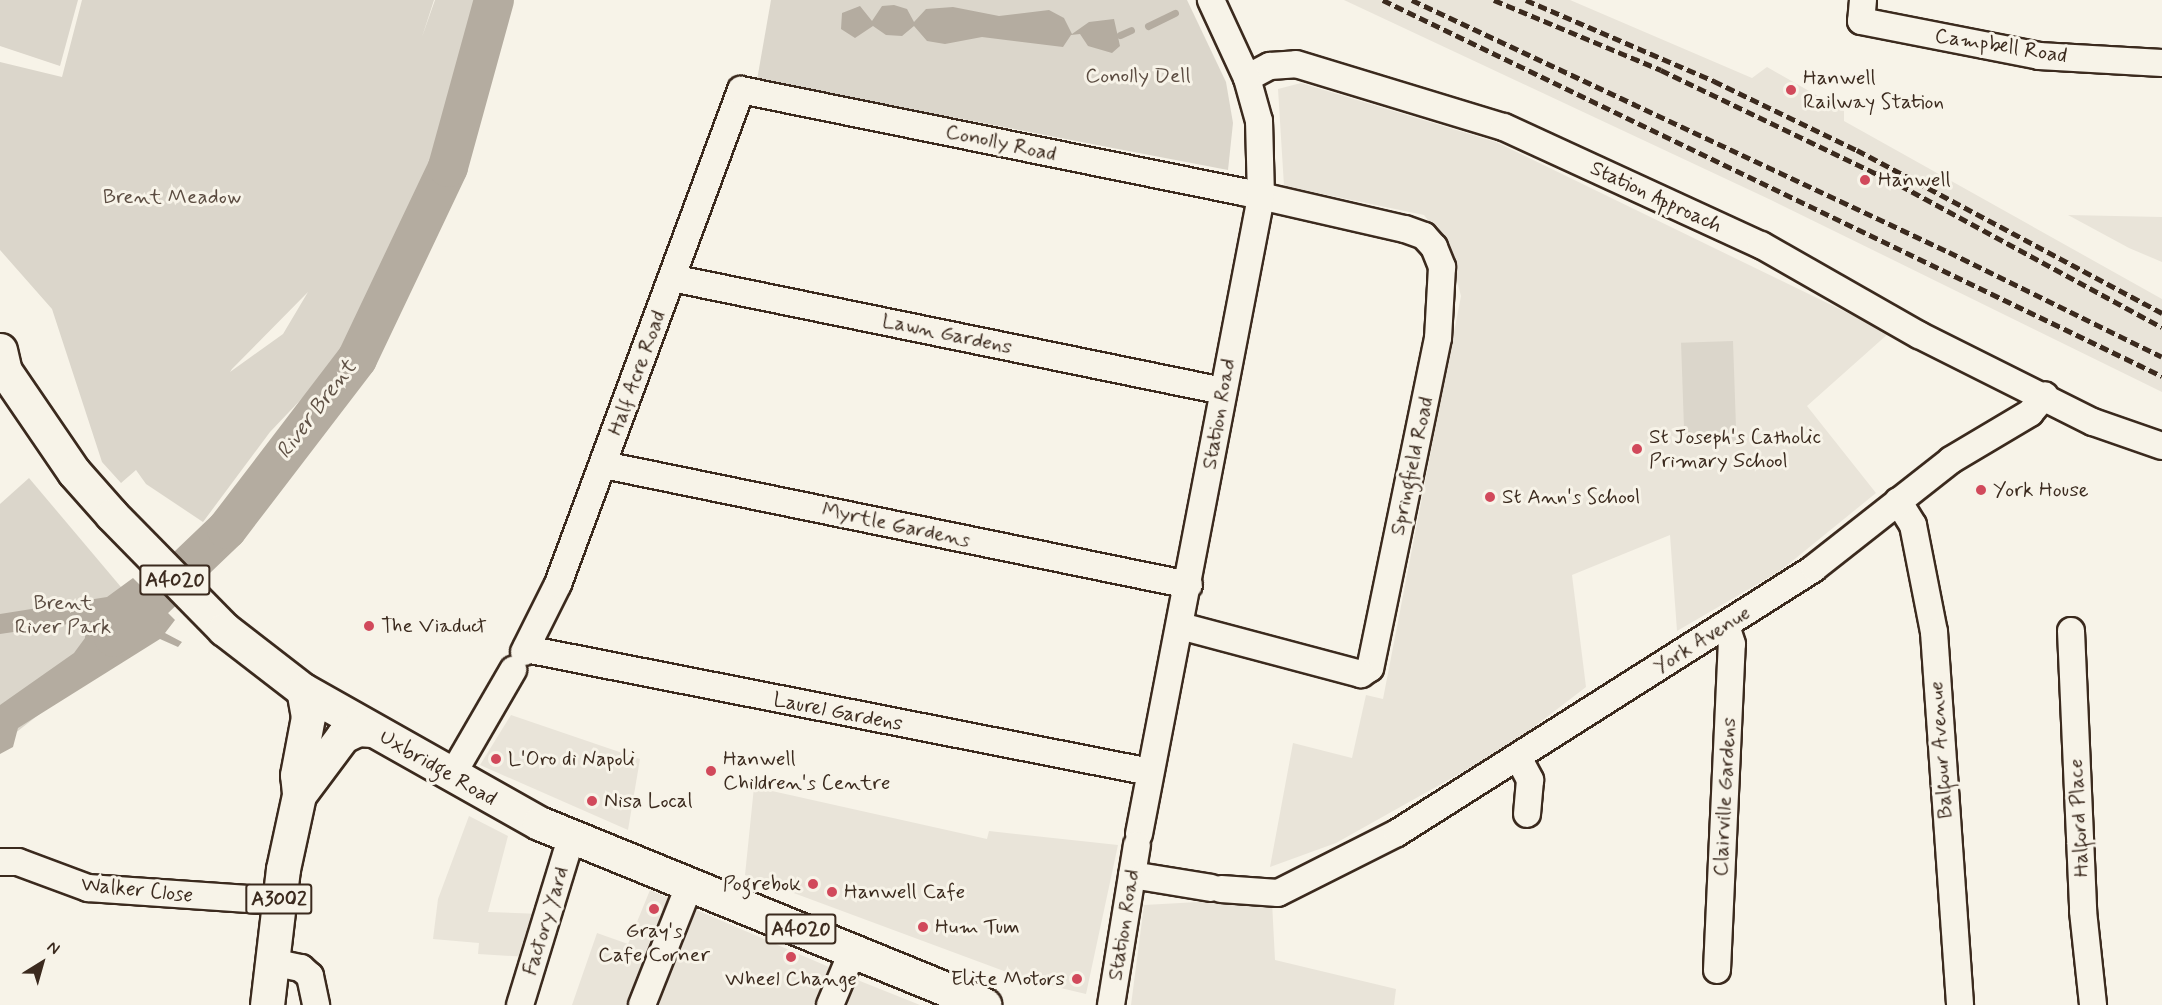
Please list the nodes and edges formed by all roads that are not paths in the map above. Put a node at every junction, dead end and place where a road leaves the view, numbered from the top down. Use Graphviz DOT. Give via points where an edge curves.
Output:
graph roads {
  1 [pos="1211,0"];
  2 [pos="1863,0"];
  3 [pos="2162,63"];
  4 [pos="1247,78"];
  5 [pos="741,90"];
  6 [pos="1261,197"];
  7 [pos="672,278"];
  8 [pos="2,364"];
  9 [pos="1223,391"];
  10 [pos="2045,395"];
  11 [pos="2162,446"];
  12 [pos="604,465"];
  13 [pos="1898,501"];
  14 [pos="1188,585"];
  15 [pos="1180,626"];
  16 [pos="1726,626"];
  17 [pos="2071,631"];
  18 [pos="521,657"];
  19 [pos="303,690"];
  20 [pos="372,730"];
  21 [pos="1519,759"];
  22 [pos="1150,772"];
  23 [pos="452,777"];
  24 [pos="299,795"];
  25 [pos="1527,814"];
  26 [pos="571,838"];
  27 [pos="0,862"];
  28 [pos="1132,875"];
  29 [pos="690,886"];
  30 [pos="278,902"];
  31 [pos="854,950"];
  32 [pos="272,962"];
  33 [pos="1718,970"];
  34 [pos="267,1005"];
  35 [pos="316,1005"];
  36 [pos="520,1005"];
  37 [pos="642,1005"];
  38 [pos="830,1005"];
  39 [pos="984,1005"];
  40 [pos="1111,1005"];
  41 [pos="1960,1005"];
  42 [pos="2093,1005"];
  1 -- 4 [label="street, Station Road"];
  2 -- 3 [label="street, Campbell Road" via="1861,21 2039,56"];
  4 -- 6 [label="street, Station Road" via="1259,121"];
  4 -- 10 [label="street, Station Approach" via="1270,66 1296,64 1504,127 1761,245 1919,335"];
  5 -- 6 [label="street, Conolly Road"];
  5 -- 7 [label="street, Half Acre Road"];
  6 -- 9 [label="street, Station Road"];
  6 -- 15 [label="street, Springfield Road" via="1424,236 1442,267 1438,338 1371,668 1361,674"];
  7 -- 9 [label="street, Lawn Gardens"];
  7 -- 12 [label="street, Half Acre Road"];
  8 -- 19 [label="main road, Uxbridge Road / A4020" via="74,472 125,530 224,629"];
  9 -- 14 [label="street, Station Road"];
  10 -- 11 [label="street" via="2092,422"];
  10 -- 13 [label="street, York Avenue" via="2030,413 1951,460"];
  12 -- 14 [label="street, Myrtle Gardens"];
  12 -- 18 [label="street, Half Acre Road" via="558,584"];
  13 -- 16 [label="street, York Avenue" via="1814,568"];
  13 -- 41 [label="street, Balfour Avenue" via="1913,525 1934,632"];
  14 -- 15 [label="street, Station Road"];
  15 -- 22 [label="street, Station Road"];
  16 -- 21 [label="street, York Avenue"];
  16 -- 33 [label="street, Clairville Gardens" via="1732,644"];
  17 -- 42 [label="street, Halford Place" via="2083,911"];
  18 -- 22 [label="street, Laurel Gardens"];
  18 -- 23 [label="street, Half Acre Road"];
  19 -- 20 [label="main road, Uxbridge Road / A4020"];
  19 -- 24 [label="main road, A3002" via="308,717 297,775"];
  20 -- 23 [label="main road, Uxbridge Road / A4020"];
  20 -- 24 [label="main road, A3002" via="358,729 343,736"];
  21 -- 25 [label="street" via="1530,780"];
  21 -- 28 [label="street, York Avenue" via="1397,833 1278,893"];
  22 -- 28 [label="street, Station Road"];
  23 -- 26 [label="main road, Uxbridge Road / A4020"];
  24 -- 30 [label="main road, A3002"];
  26 -- 29 [label="main road, Uxbridge Road / A4020"];
  26 -- 36 [label="street, Factory Yard"];
  27 -- 30 [label="street, Walker Close" via="18,862 88,888"];
  28 -- 40 [label="street, Station Road"];
  29 -- 31 [label="main road, Uxbridge Road / A4020"];
  29 -- 37 [label="street"];
  30 -- 32 [label="main road, A3002"];
  31 -- 38 [label="street"];
  31 -- 39 [label="main road, Uxbridge Road / A4020"];
  32 -- 34 [label="main road, A3002"];
  32 -- 35 [label="street" via="301,968 310,976"];
}
